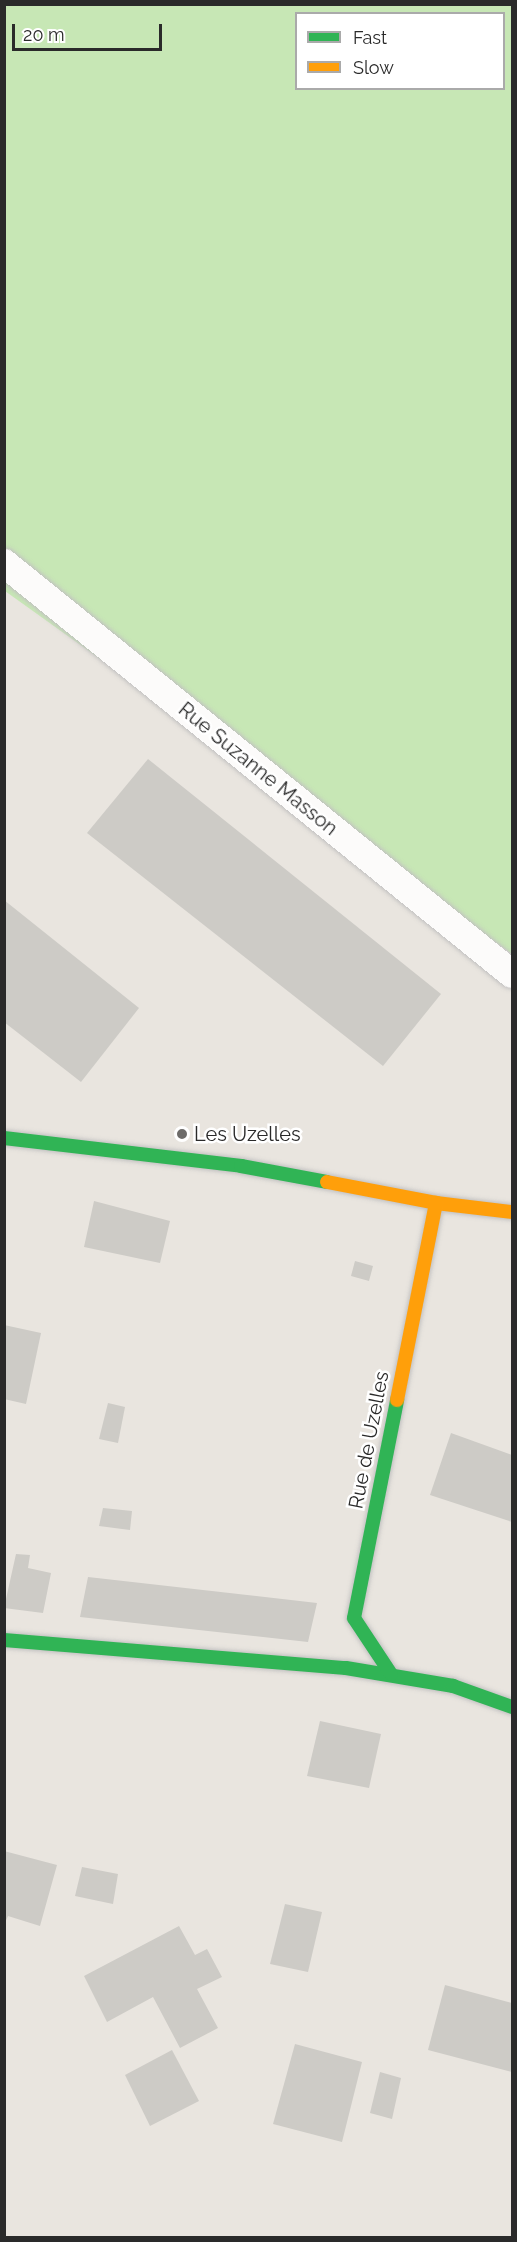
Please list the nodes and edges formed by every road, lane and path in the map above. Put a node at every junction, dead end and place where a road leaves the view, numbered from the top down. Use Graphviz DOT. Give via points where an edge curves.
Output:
graph roads {
  1 [pos="4,563"];
  2 [pos="513,974"];
  3 [pos="4,1138"];
  4 [pos="436,1203"];
  5 [pos="513,1212"];
  6 [pos="4,1640"];
  7 [pos="391,1674"];
  8 [pos="513,1707"];
  1 -- 2 [label="lane, Rue Suzanne Masson"];
  3 -- 4 [label="street" via="241,1166"];
  4 -- 5 [label="street"];
  4 -- 7 [label="street, Rue de Uzelles" via="354,1618"];
  6 -- 7 [label="street"];
  7 -- 8 [label="street" via="453,1686"];
}
